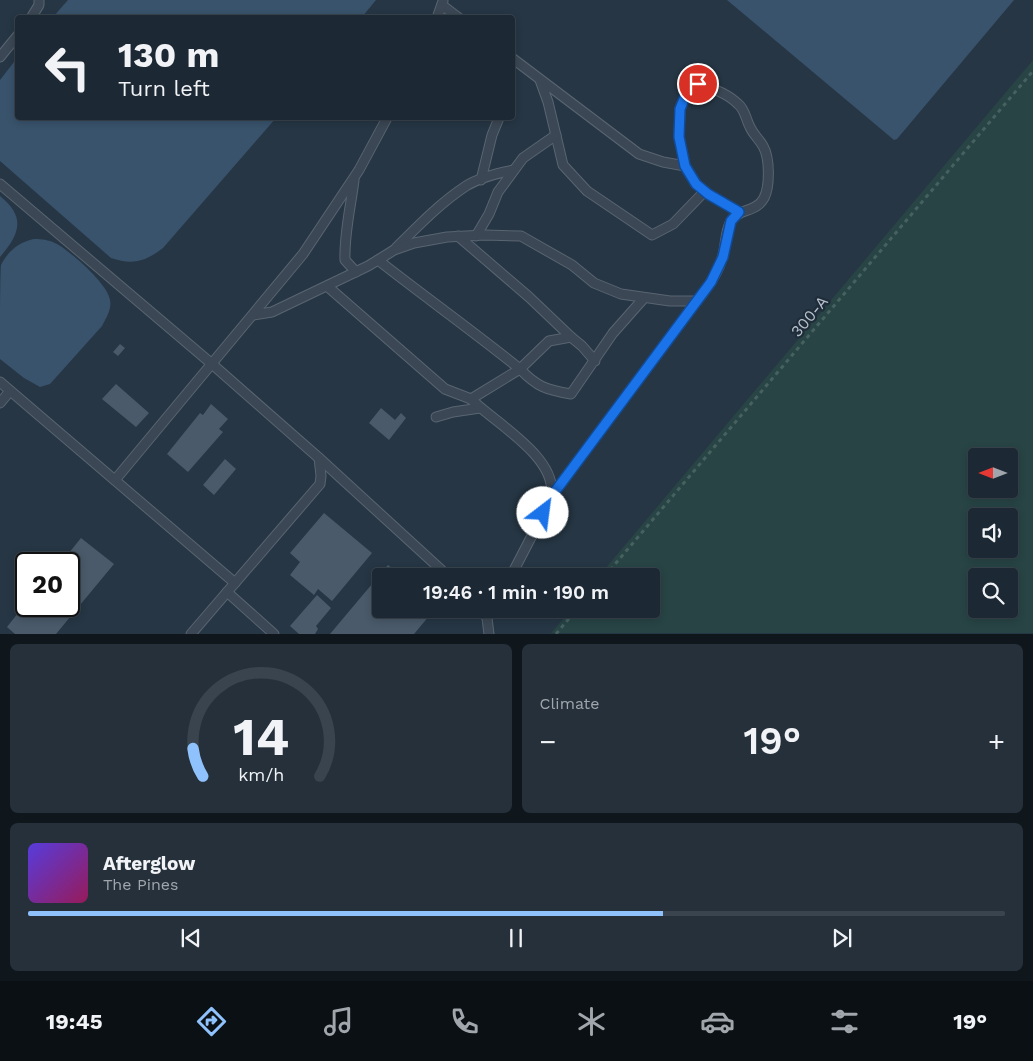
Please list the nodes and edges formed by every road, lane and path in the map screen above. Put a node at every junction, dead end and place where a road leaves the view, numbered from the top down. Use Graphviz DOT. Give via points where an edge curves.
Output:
graph roads {
  1 [pos="39,0"];
  2 [pos="442,2"];
  3 [pos="33,15"];
  4 [pos="438,15"];
  5 [pos="456,15"];
  6 [pos="15,39"];
  7 [pos="0,57"];
  8 [pos="515,63"];
  9 [pos="1033,71"];
  10 [pos="540,80"];
  11 [pos="386,120"];
  12 [pos="498,120"];
  13 [pos="556,135"];
  14 [pos="685,166"];
  15 [pos="514,170"];
  16 [pos="354,177"];
  17 [pos="481,180"];
  18 [pos="0,184"];
  19 [pos="705,191"];
  20 [pos="739,212"];
  21 [pos="458,236"];
  22 [pos="476,236"];
  23 [pos="394,250"];
  24 [pos="378,260"];
  25 [pos="356,272"];
  26 [pos="327,286"];
  27 [pos="644,298"];
  28 [pos="697,300"];
  29 [pos="253,315"];
  30 [pos="571,337"];
  31 [pos="595,361"];
  32 [pos="212,364"];
  33 [pos="520,369"];
  34 [pos="0,382"];
  35 [pos="10,391"];
  36 [pos="471,399"];
  37 [pos="0,403"];
  38 [pos="480,408"];
  39 [pos="436,417"];
  40 [pos="319,458"];
  41 [pos="115,480"];
  42 [pos="551,497"];
  43 [pos="439,568"];
  44 [pos="515,568"];
  45 [pos="611,568"];
  46 [pos="235,583"];
  47 [pos="227,592"];
  48 [pos="487,618"];
  49 [pos="569,618"];
  50 [pos="191,634"];
  51 [pos="274,634"];
  52 [pos="488,634"];
  53 [pos="556,634"];
  1 -- 3 [label="lane"];
  2 -- 4 [label="lane"];
  2 -- 5 [label="lane"];
  6 -- 7 [label="lane"];
  8 -- 10 [label="lane"];
  9 -- 45 [label="path, 300-A"];
  10 -- 13 [label="lane"];
  10 -- 14 [label="lane" via="639,154"];
  11 -- 16 [label="lane"];
  12 -- 17 [label="lane"];
  13 -- 15 [label="lane" via="523,158"];
  13 -- 19 [label="lane" via="563,165 587,191 652,235 673,224"];
  14 -- 19 [label="lane" via="696,184"];
  14 -- 20 [label="lane" via="679,137 680,109 686,94 698,84 724,93 740,105 764,148 769,172 763,200 754,209"];
  15 -- 17 [label="lane"];
  15 -- 22 [label="lane" via="498,192"];
  16 -- 25 [label="lane" via="344,244 345,260"];
  16 -- 29 [label="lane" via="303,254"];
  17 -- 23 [label="lane" via="467,186 424,220"];
  18 -- 32 [label="lane"];
  19 -- 20 [label="lane"];
  20 -- 28 [label="lane" via="731,221 723,257 711,282"];
  21 -- 22 [label="lane"];
  21 -- 23 [label="lane" via="414,243"];
  21 -- 30 [label="lane"];
  22 -- 27 [label="lane" via="521,236 572,265 594,283 621,294"];
  23 -- 24 [label="lane"];
  24 -- 25 [label="lane"];
  24 -- 33 [label="lane"];
  25 -- 26 [label="lane"];
  26 -- 29 [label="lane" via="272,312"];
  26 -- 36 [label="lane" via="445,388"];
  27 -- 28 [label="lane"];
  27 -- 31 [label="lane" via="613,333"];
  28 -- 42 [label="lane"];
  29 -- 32 [label="lane"];
  30 -- 31 [label="lane"];
  30 -- 33 [label="lane" via="549,341"];
  31 -- 33 [label="lane" via="571,394 531,382"];
  32 -- 40 [label="lane"];
  32 -- 41 [label="lane"];
  33 -- 36 [label="lane"];
  34 -- 35 [label="lane"];
  35 -- 37 [label="lane"];
  35 -- 41 [label="lane"];
  36 -- 38 [label="lane"];
  38 -- 39 [label="lane"];
  38 -- 42 [label="lane" via="537,457 550,477"];
  40 -- 43 [label="lane"];
  40 -- 46 [label="lane" via="320,484"];
  41 -- 46 [label="lane"];
  42 -- 44 [label="lane"];
  46 -- 47 [label="lane"];
  47 -- 50 [label="lane"];
  47 -- 51 [label="lane"];
  48 -- 52 [label="lane"];
  49 -- 53 [label="path"];
}
